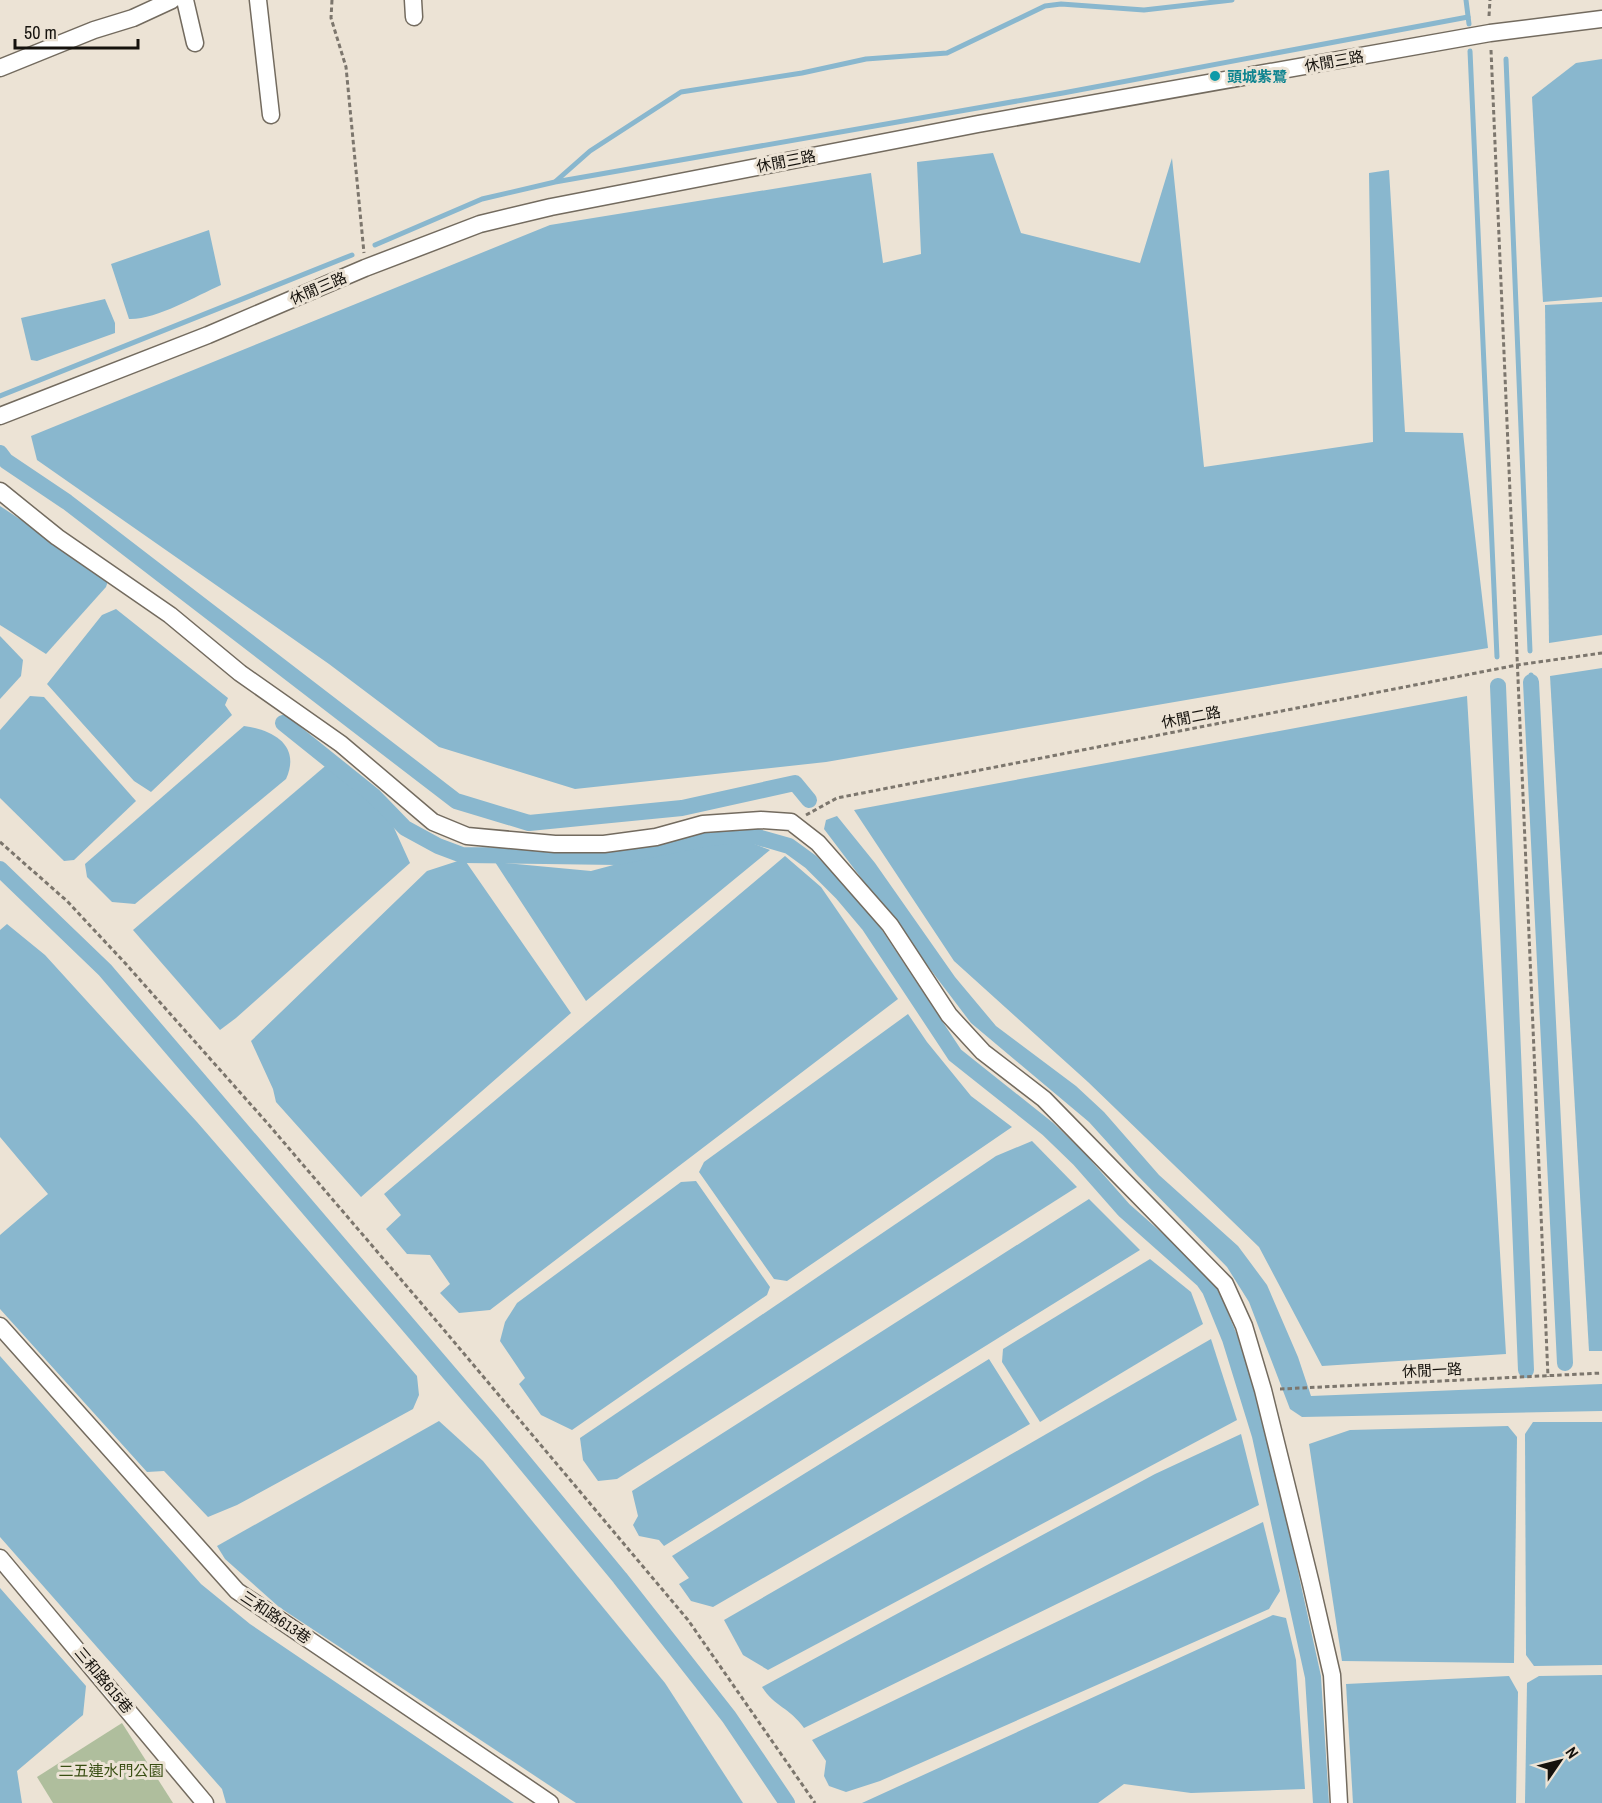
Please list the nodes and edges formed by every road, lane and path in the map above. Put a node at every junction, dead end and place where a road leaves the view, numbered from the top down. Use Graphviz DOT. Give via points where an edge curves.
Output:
graph roads {
  1 [pos="172,0"];
  2 [pos="185,0"];
  3 [pos="258,0"];
  4 [pos="332,0"];
  5 [pos="413,0"];
  6 [pos="414,17"];
  7 [pos="1602,19"];
  8 [pos="1490,33"];
  9 [pos="195,43"];
  10 [pos="0,68"];
  11 [pos="271,115"];
  12 [pos="365,268"];
  13 [pos="0,416"];
  14 [pos="0,490"];
  15 [pos="1602,653"];
  16 [pos="1517,665"];
  17 [pos="791,822"];
  18 [pos="0,842"];
  19 [pos="0,1326"];
  20 [pos="1602,1373"];
  21 [pos="1548,1377"];
  22 [pos="1263,1390"];
  23 [pos="0,1558"];
  24 [pos="205,1803"];
  25 [pos="550,1803"];
  26 [pos="815,1803"];
  27 [pos="1339,1803"];
  1 -- 10 [label="lane"];
  2 -- 9 [label="lane"];
  3 -- 11 [label="lane"];
  4 -- 12 [label="path" via="331,18 346,67"];
  5 -- 6 [label="lane"];
  7 -- 8 [label="lane, 休閒三路"];
  8 -- 12 [label="lane, 休閒三路" via="966,126 551,207 480,224"];
  8 -- 16 [label="path"];
  12 -- 13 [label="lane, 休閒三路" via="208,335"];
  14 -- 17 [label="lane" via="57,537 170,615 240,673 341,744 433,822 467,836 604,844 656,837 703,824"];
  15 -- 16 [label="path, 休閒二路"];
  16 -- 17 [label="path, 休閒二路" via="837,798"];
  16 -- 21 [label="path"];
  17 -- 22 [label="lane" via="818,843 890,925 949,1015 983,1052 1044,1099 1226,1284 1244,1326"];
  18 -- 26 [label="path" via="67,901 125,963 439,1324 688,1620"];
  19 -- 25 [label="lane, 三和路613巷" via="237,1591"];
  20 -- 21 [label="path, 休閒一路"];
  21 -- 22 [label="path, 休閒一路"];
  22 -- 27 [label="lane" via="1332,1676"];
  23 -- 24 [label="lane, 三和路615巷"];
}
